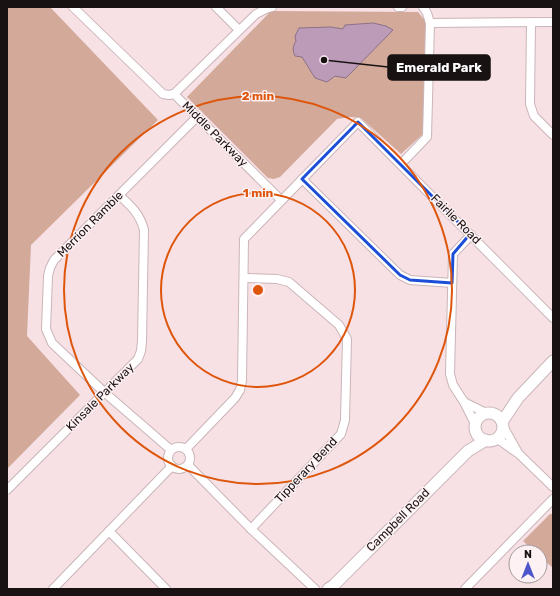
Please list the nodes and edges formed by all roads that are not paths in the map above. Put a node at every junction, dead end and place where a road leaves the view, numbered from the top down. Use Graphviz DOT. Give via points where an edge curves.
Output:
graph roads {
  1 [pos="73,7"];
  2 [pos="216,7"];
  3 [pos="272,7"];
  4 [pos="398,7"];
  5 [pos="402,7"];
  6 [pos="423,7"];
  7 [pos="553,22"];
  8 [pos="430,23"];
  9 [pos="531,23"];
  10 [pos="239,30"];
  11 [pos="174,94"];
  12 [pos="197,117"];
  13 [pos="553,135"];
  14 [pos="401,164"];
  15 [pos="302,179"];
  16 [pos="119,195"];
  17 [pos="281,200"];
  18 [pos="471,235"];
  19 [pos="244,278"];
  20 [pos="452,283"];
  21 [pos="553,318"];
  22 [pos="553,361"];
  23 [pos="104,392"];
  24 [pos="518,398"];
  25 [pos="464,402"];
  26 [pos="489,413"];
  27 [pos="502,424"];
  28 [pos="476,427"];
  29 [pos="491,439"];
  30 [pos="171,450"];
  31 [pos="186,450"];
  32 [pos="468,451"];
  33 [pos="519,454"];
  34 [pos="188,465"];
  35 [pos="172,466"];
  36 [pos="553,487"];
  37 [pos="7,490"];
  38 [pos="553,499"];
  39 [pos="251,529"];
  40 [pos="109,532"];
  41 [pos="53,589"];
  42 [pos="166,589"];
  43 [pos="315,589"];
  44 [pos="328,589"];
  45 [pos="465,589"];
  1 -- 11 [label="street" via="163,94"];
  2 -- 10 [label="street"];
  3 -- 10 [label="street, Middle Parkway" via="256,14"];
  4 -- 5 [label="street"];
  6 -- 8 [label="street"];
  7 -- 9 [label="street"];
  8 -- 9 [label="street"];
  8 -- 14 [label="street" via="427,137"];
  9 -- 13 [label="street" via="530,104 534,116"];
  10 -- 11 [label="street, Middle Parkway"];
  11 -- 12 [label="street, Middle Parkway"];
  12 -- 16 [label="street, Merrion Ramble"];
  12 -- 17 [label="street, Middle Parkway"];
  14 -- 15 [label="street, Fairlie Road" via="358,122"];
  14 -- 18 [label="street, Fairlie Road"];
  15 -- 17 [label="street"];
  15 -- 20 [label="street" via="400,275 410,280"];
  16 -- 23 [label="street, Kinsale Parkway" via="138,214 144,230 142,341 138,359"];
  16 -- 23 [label="street, Merrion Ramble" via="54,260 48,276 46,329 49,337 52,343"];
  17 -- 19 [label="street" via="244,239"];
  18 -- 20 [label="street" via="452,254"];
  18 -- 21 [label="street, Fairlie Road"];
  19 -- 31 [label="street" via="240,390"];
  19 -- 39 [label="street, Tipperary Bend" via="289,282 339,325 347,339 345,420 341,434"];
  20 -- 25 [label="street" via="450,374 452,385"];
  22 -- 24 [label="street, Campbell Road"];
  23 -- 30 [label="street, Merrion Ramble"];
  23 -- 37 [label="street, Kinsale Parkway"];
  24 -- 26 [label="street, Campbell Road"];
  24 -- 27 [label="street, Campbell Road"];
  25 -- 26 [label="street"];
  25 -- 28 [label="street"];
  26 -- 27 [label="street" via="499,418"];
  26 -- 28 [label="street, Campbell Road" via="478,418"];
  27 -- 29 [label="street, Campbell Road" via="499,436"];
  27 -- 33 [label="street"];
  28 -- 29 [label="street" via="481,438"];
  28 -- 32 [label="street, Campbell Road"];
  29 -- 32 [label="street, Campbell Road"];
  29 -- 33 [label="street"];
  30 -- 31 [label="street" via="180,447"];
  30 -- 35 [label="street" via="168,458"];
  31 -- 34 [label="street" via="190,457"];
  32 -- 44 [label="street, Campbell Road"];
  33 -- 36 [label="street"];
  34 -- 35 [label="street" via="180,469"];
  34 -- 39 [label="street"];
  35 -- 40 [label="street"];
  38 -- 45 [label="street"];
  39 -- 43 [label="street"];
  40 -- 41 [label="street"];
  40 -- 42 [label="street"];
}
